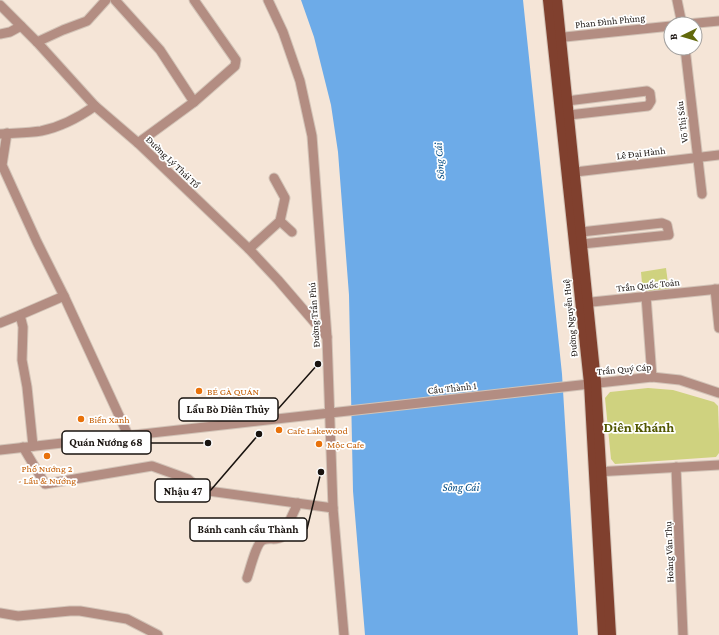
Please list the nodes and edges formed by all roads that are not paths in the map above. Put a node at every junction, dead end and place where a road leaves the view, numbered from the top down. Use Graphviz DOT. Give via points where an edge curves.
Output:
graph roads {
  1 [pos="106,0"];
  2 [pos="115,0"];
  3 [pos="194,0"];
  4 [pos="268,0"];
  5 [pos="548,0"];
  6 [pos="557,0"];
  7 [pos="677,0"];
  8 [pos="0,5"];
  9 [pos="680,16"];
  10 [pos="719,21"];
  11 [pos="703,22"];
  12 [pos="21,26"];
  13 [pos="663,27"];
  14 [pos="0,34"];
  15 [pos="557,38"];
  16 [pos="37,42"];
  17 [pos="686,56"];
  18 [pos="567,101"];
  19 [pos="194,102"];
  20 [pos="95,106"];
  21 [pos="569,115"];
  22 [pos="4,134"];
  23 [pos="138,143"];
  24 [pos="719,155"];
  25 [pos="697,158"];
  26 [pos="1,166"];
  27 [pos="570,172"];
  28 [pos="274,178"];
  29 [pos="702,194"];
  30 [pos="280,221"];
  31 [pos="292,232"];
  32 [pos="581,232"];
  33 [pos="582,244"];
  34 [pos="248,249"];
  35 [pos="717,289"];
  36 [pos="64,296"];
  37 [pos="646,296"];
  38 [pos="584,303"];
  39 [pos="20,315"];
  40 [pos="0,323"];
  41 [pos="719,328"];
  42 [pos="327,337"];
  43 [pos="652,377"];
  44 [pos="592,383"];
  45 [pos="577,384"];
  46 [pos="719,393"];
  47 [pos="330,412"];
  48 [pos="128,435"];
  49 [pos="28,446"];
  50 [pos="0,450"];
  51 [pos="719,464"];
  52 [pos="676,467"];
  53 [pos="598,472"];
  54 [pos="298,503"];
  55 [pos="333,508"];
  56 [pos="247,578"];
  57 [pos="0,613"];
  58 [pos="158,635"];
  59 [pos="344,635"];
  60 [pos="603,635"];
  61 [pos="611,635"];
  62 [pos="683,635"];
  1 -- 16 [label="street" via="87,21"];
  2 -- 19 [label="street" via="160,50"];
  3 -- 19 [label="street" via="236,60 235,66"];
  4 -- 42 [label="street, Đường Trần Phú" via="283,32 300,81 312,136"];
  5 -- 15 [label="main road, Đường Nguyễn Huệ"];
  6 -- 15 [label="main road, Đường Nguyễn Huệ"];
  7 -- 9 [label="street"];
  8 -- 12 [label="street, Đường Lý Thái Tổ"];
  10 -- 11 [label="street"];
  12 -- 14 [label="street"];
  12 -- 16 [label="street, Đường Lý Thái Tổ"];
  13 -- 15 [label="street, Phan Đình Phùng"];
  15 -- 18 [label="main road, Đường Nguyễn Huệ"];
  15 -- 27 [label="main road, Đường Nguyễn Huệ"];
  16 -- 20 [label="street, Đường Lý Thái Tổ"];
  17 -- 25 [label="street, Võ Thị Sáu"];
  18 -- 21 [label="main road, Đường Nguyễn Huệ"];
  18 -- 21 [label="street" via="647,92 650,93 652,101 648,106"];
  19 -- 23 [label="street"];
  20 -- 22 [label="street" via="54,127 40,131"];
  20 -- 23 [label="street, Đường Lý Thái Tổ"];
  21 -- 27 [label="main road, Đường Nguyễn Huệ"];
  22 -- 26 [label="street"];
  23 -- 34 [label="street, Đường Lý Thái Tổ"];
  24 -- 25 [label="street, Lê Đại Hành"];
  25 -- 27 [label="street, Lê Đại Hành"];
  25 -- 29 [label="street, Võ Thị Sáu"];
  26 -- 36 [label="street"];
  27 -- 32 [label="main road, Đường Nguyễn Huệ"];
  27 -- 38 [label="main road, Đường Nguyễn Huệ"];
  28 -- 30 [label="street" via="285,198"];
  30 -- 31 [label="street"];
  30 -- 34 [label="street"];
  32 -- 33 [label="main road, Đường Nguyễn Huệ"];
  32 -- 33 [label="street" via="662,223 667,225 669,235"];
  33 -- 38 [label="main road, Đường Nguyễn Huệ"];
  34 -- 42 [label="street, Đường Lý Thái Tổ"];
  35 -- 37 [label="street, Trần Quốc Toản"];
  35 -- 41 [label="street"];
  36 -- 39 [label="street"];
  36 -- 48 [label="street"];
  37 -- 38 [label="street, Trần Quốc Toản"];
  37 -- 43 [label="street"];
  38 -- 44 [label="main road, Đường Nguyễn Huệ"];
  39 -- 40 [label="street"];
  39 -- 49 [label="street" via="23,327 22,360 27,387"];
  42 -- 47 [label="street, Đường Trần Phú"];
  43 -- 44 [label="street, Trần Quý Cáp"];
  43 -- 46 [label="street, Trần Quý Cáp" via="680,380"];
  44 -- 45 [label="street, Trần Quý Cáp"];
  44 -- 53 [label="main road, Đường Nguyễn Huệ"];
  45 -- 47 [label="street, Cầu Thành 1"];
  47 -- 48 [label="street, Cầu Thành 1"];
  47 -- 55 [label="street, Đường Trần Phú"];
  48 -- 49 [label="street, Cầu Thành 1"];
  49 -- 50 [label="street, Cầu Thành 1"];
  49 -- 54 [label="street" via="44,484 152,466 188,479 202,490"];
  51 -- 52 [label="street"];
  52 -- 53 [label="street"];
  52 -- 62 [label="street, Hoàng Văn Thụ"];
  53 -- 60 [label="main road, Đường Nguyễn Huệ"];
  53 -- 61 [label="main road, Đường Nguyễn Huệ"];
  54 -- 55 [label="street"];
  54 -- 56 [label="street" via="282,537 265,539 258,544"];
  55 -- 59 [label="street, Đường Trần Phú"];
  57 -- 58 [label="street" via="18,616 80,611 127,619"];
}
